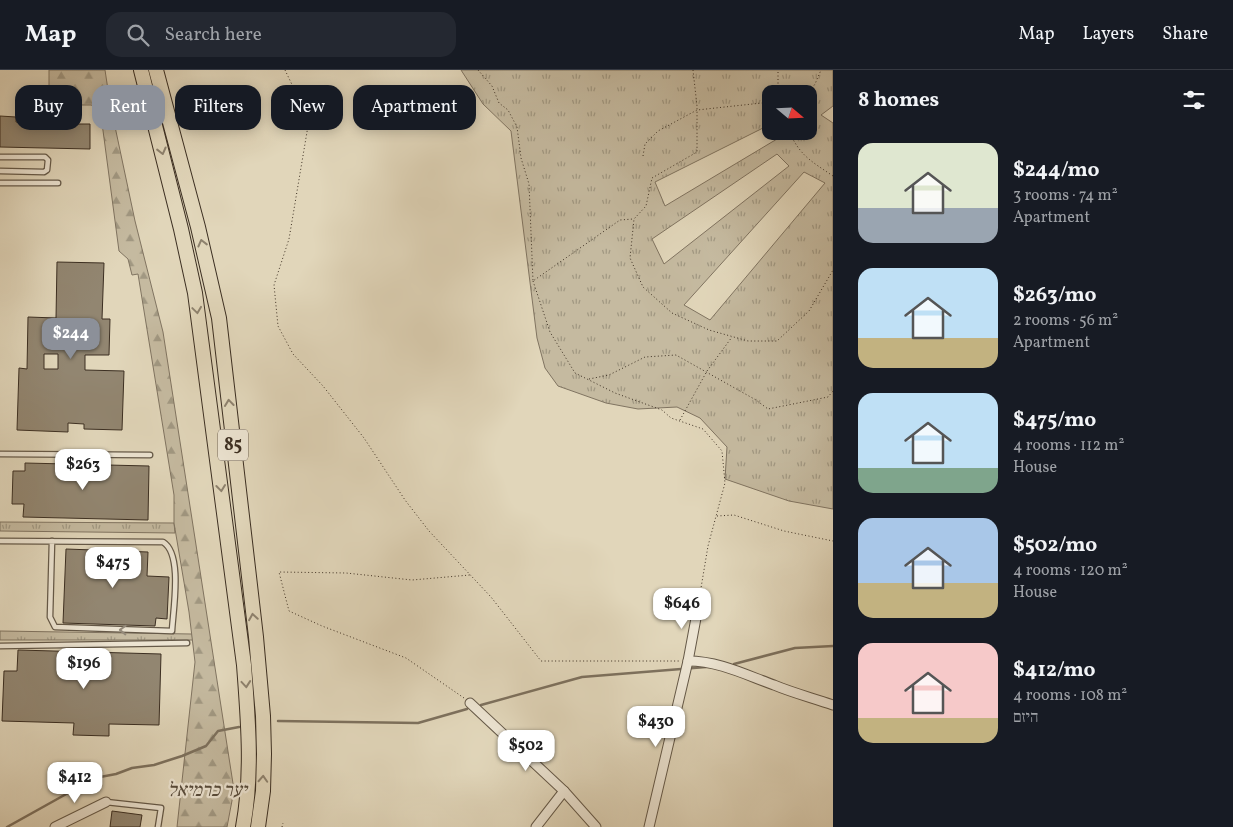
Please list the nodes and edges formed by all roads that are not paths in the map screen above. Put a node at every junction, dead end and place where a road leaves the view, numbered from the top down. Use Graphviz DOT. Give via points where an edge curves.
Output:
graph roads {
  1 [pos="142,70"];
  2 [pos="156,70"];
  3 [pos="0,157"];
  4 [pos="0,171"];
  5 [pos="0,183"];
  6 [pos="58,183"];
  7 [pos="0,454"];
  8 [pos="150,455"];
  9 [pos="0,541"];
  10 [pos="52,541"];
  11 [pos="699,602"];
  12 [pos="187,643"];
  13 [pos="0,646"];
  14 [pos="688,662"];
  15 [pos="470,703"];
  16 [pos="833,705"];
  17 [pos="564,791"];
  18 [pos="106,802"];
  19 [pos="56,827"];
  20 [pos="158,827"];
  21 [pos="243,827"];
  22 [pos="258,827"];
  23 [pos="536,827"];
  24 [pos="596,827"];
  25 [pos="649,827"];
  1 -- 21 [label="highway, 85, one-way" via="195,292 241,639 248,717 248,790"];
  22 -- 2 [label="highway, 85, one-way" via="264,754 263,716 219,318"];
  3 -- 4 [label="lane" via="48,160 44,172"];
  5 -- 6 [label="lane"];
  7 -- 8 [label="lane"];
  9 -- 10 [label="lane"];
  10 -- 10 [label="lane, one-way" via="166,544 174,557 175,568 172,631 57,628 50,614"];
  11 -- 14 [label="street"];
  12 -- 13 [label="lane"];
  14 -- 16 [label="street" via="706,661"];
  14 -- 25 [label="street"];
  15 -- 17 [label="street"];
  17 -- 23 [label="street"];
  17 -- 24 [label="street"];
  18 -- 19 [label="street"];
  18 -- 20 [label="lane" via="161,808"];
}
